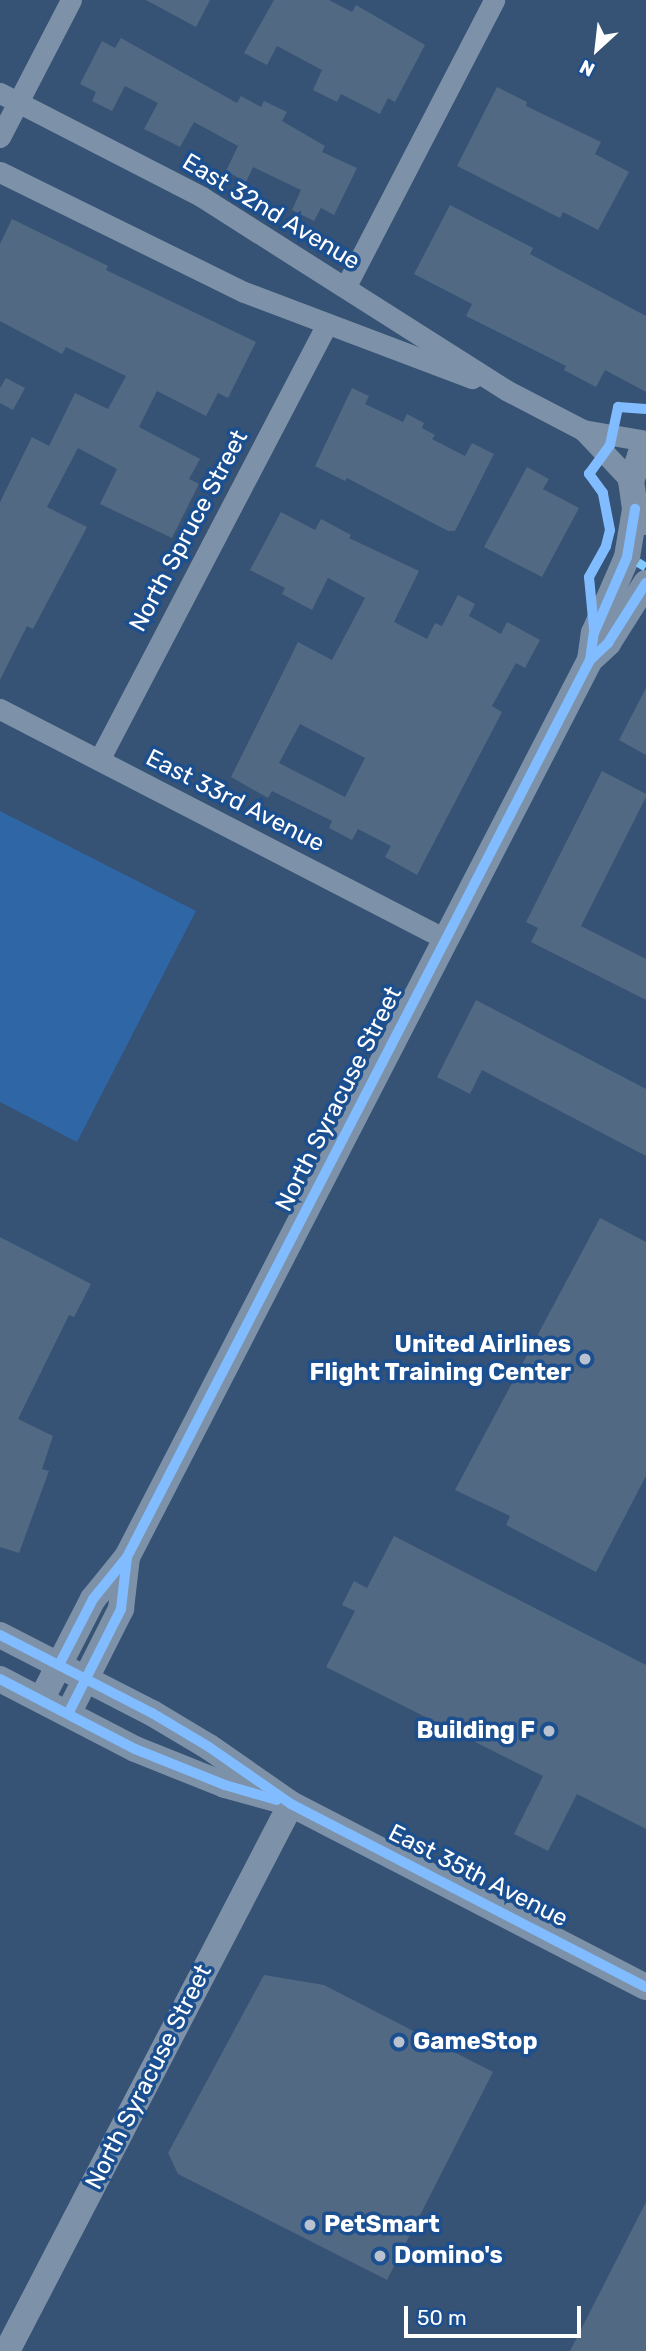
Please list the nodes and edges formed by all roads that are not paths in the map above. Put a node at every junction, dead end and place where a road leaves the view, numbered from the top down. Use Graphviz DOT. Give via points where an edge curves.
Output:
graph roads {
  1 [pos="71,0"];
  2 [pos="494,0"];
  3 [pos="9,98"];
  4 [pos="0,137"];
  5 [pos="0,172"];
  6 [pos="346,286"];
  7 [pos="326,325"];
  8 [pos="506,390"];
  9 [pos="583,430"];
  10 [pos="646,441"];
  11 [pos="646,450"];
  12 [pos="631,481"];
  13 [pos="640,517"];
  14 [pos="646,583"];
  15 [pos="590,660"];
  16 [pos="0,709"];
  17 [pos="99,760"];
  18 [pos="445,939"];
  19 [pos="127,1558"];
  20 [pos="0,1635"];
  21 [pos="59,1665"];
  22 [pos="0,1679"];
  23 [pos="86,1679"];
  24 [pos="41,1700"];
  25 [pos="68,1714"];
  26 [pos="291,1804"];
  27 [pos="646,1987"];
  28 [pos="7,2351"];
  1 -- 3 [label="street"];
  2 -- 6 [label="street"];
  3 -- 4 [label="street"];
  3 -- 6 [label="street, East 32nd Avenue" via="202,197"];
  5 -- 7 [label="street, East 32nd Avenue" via="186,265"];
  6 -- 8 [label="street, East 32nd Avenue"];
  7 -- 8 [label="street, East 32nd Avenue"];
  7 -- 17 [label="street, North Spruce Street"];
  8 -- 9 [label="street, East 32nd Avenue"];
  9 -- 10 [label="street, East 32nd Avenue"];
  9 -- 12 [label="street, East 32nd Avenue"];
  11 -- 12 [label="street"];
  12 -- 13 [label="street, North Syracuse Street"];
  13 -- 15 [label="street, North Syracuse Street" via="594,632"];
  14 -- 15 [label="street, North Syracuse Street" via="608,643"];
  15 -- 18 [label="street, North Syracuse Street"];
  16 -- 17 [label="street, East 33rd Avenue"];
  17 -- 18 [label="street, East 33rd Avenue"];
  18 -- 19 [label="street, North Syracuse Street"];
  19 -- 21 [label="street, North Syracuse Street" via="93,1599"];
  19 -- 23 [label="street, North Syracuse Street" via="121,1609"];
  20 -- 21 [label="street, East 35th Avenue"];
  21 -- 23 [label="street, East 35th Avenue"];
  21 -- 24 [label="street, North Syracuse Street"];
  22 -- 24 [label="street, East 35th Avenue"];
  23 -- 25 [label="street, North Syracuse Street"];
  23 -- 26 [label="street, East 35th Avenue" via="209,1747"];
  24 -- 25 [label="street, East 35th Avenue"];
  25 -- 26 [label="street, East 35th Avenue" via="181,1768"];
  26 -- 27 [label="street, East 35th Avenue"];
  26 -- 28 [label="street, North Syracuse Street"];
}
